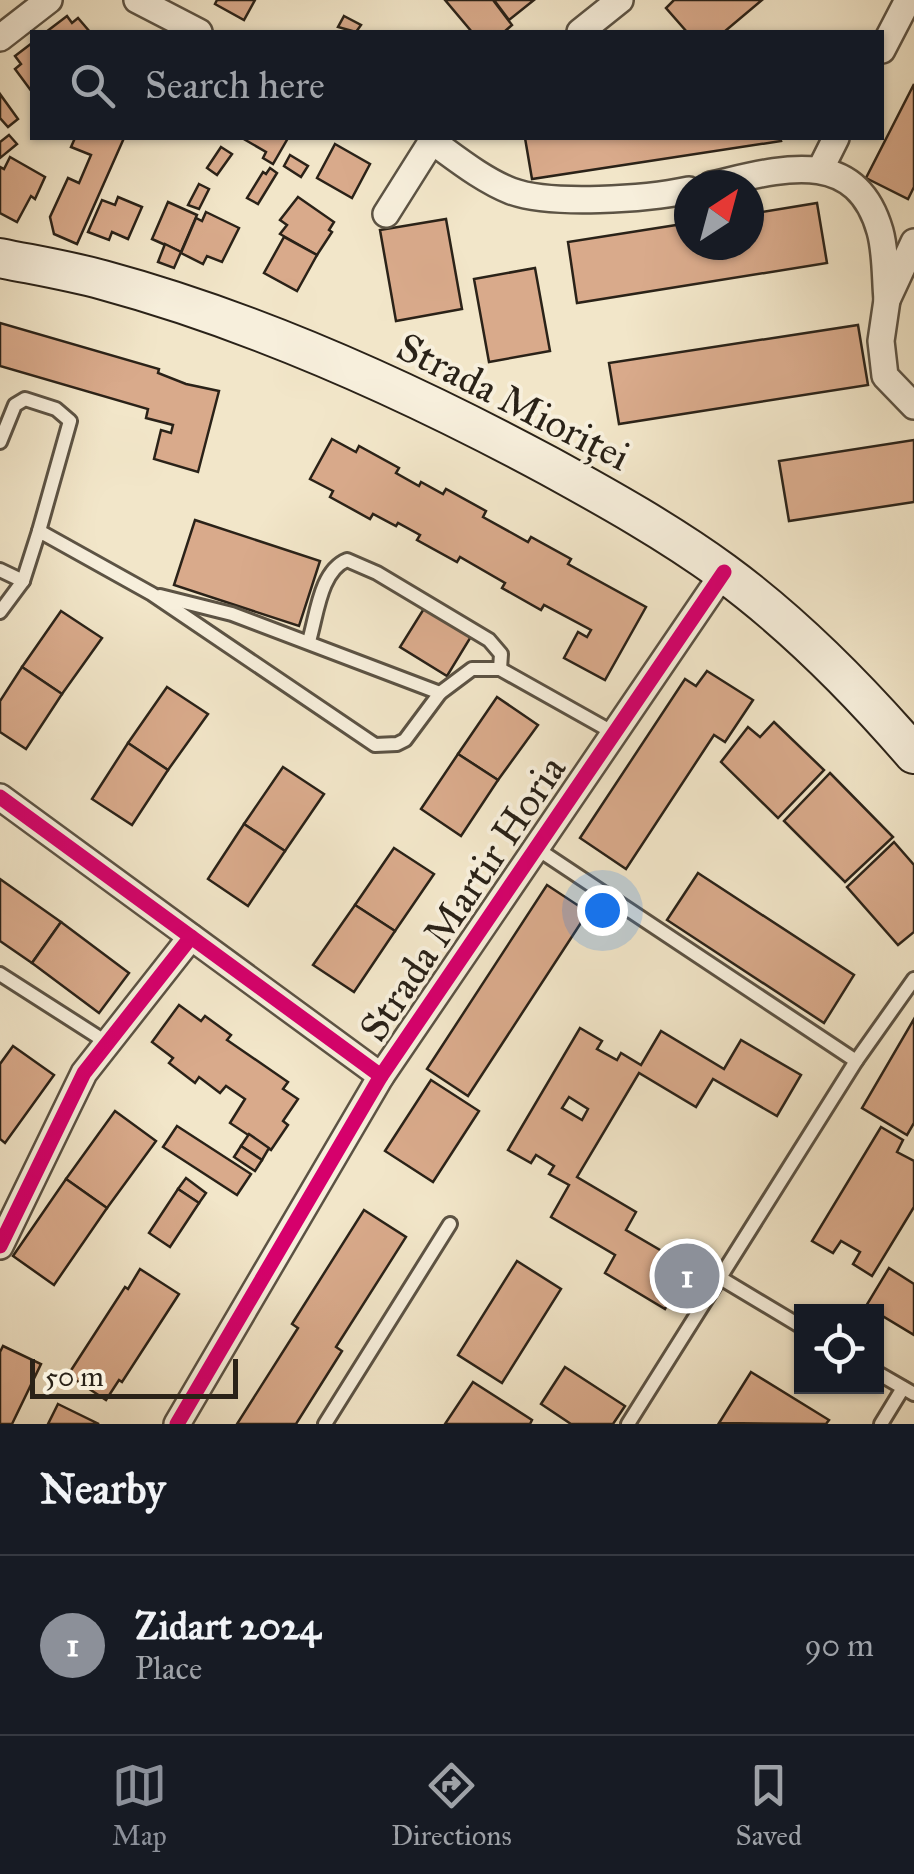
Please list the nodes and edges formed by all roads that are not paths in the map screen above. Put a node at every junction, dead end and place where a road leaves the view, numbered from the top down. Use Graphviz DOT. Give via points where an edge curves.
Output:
graph roads {
  1 [pos="50,0"];
  2 [pos="137,0"];
  3 [pos="620,0"];
  4 [pos="908,0"];
  5 [pos="195,30"];
  6 [pos="582,30"];
  7 [pos="0,38"];
  8 [pos="884,46"];
  9 [pos="427,140"];
  10 [pos="429,140"];
  11 [pos="835,140"];
  12 [pos="820,168"];
  13 [pos="764,174"];
  14 [pos="674,191"];
  15 [pos="386,214"];
  16 [pos="914,242"];
  17 [pos="0,258"];
  18 [pos="887,300"];
  19 [pos="914,406"];
  20 [pos="0,442"];
  21 [pos="39,531"];
  22 [pos="0,570"];
  23 [pos="724,572"];
  24 [pos="23,581"];
  25 [pos="152,594"];
  26 [pos="0,612"];
  27 [pos="309,641"];
  28 [pos="500,669"];
  29 [pos="440,693"];
  30 [pos="614,733"];
  31 [pos="914,754"];
  32 [pos="0,797"];
  33 [pos="536,848"];
  34 [pos="192,937"];
  35 [pos="0,974"];
  36 [pos="914,979"];
  37 [pos="106,1042"];
  38 [pos="856,1061"];
  39 [pos="380,1076"];
  40 [pos="450,1224"];
  41 [pos="0,1246"];
  42 [pos="722,1279"];
  43 [pos="794,1323"];
  44 [pos="884,1377"];
  45 [pos="908,1391"];
  46 [pos="177,1424"];
  47 [pos="325,1424"];
  48 [pos="628,1424"];
  49 [pos="882,1424"];
  1 -- 7 [label="street"];
  2 -- 5 [label="street"];
  3 -- 6 [label="street"];
  4 -- 8 [label="street"];
  9 -- 15 [label="street"];
  10 -- 14 [label="street" via="485,178 538,198"];
  11 -- 12 [label="street"];
  12 -- 13 [label="street"];
  12 -- 18 [label="street" via="844,176 865,195 880,232"];
  16 -- 18 [label="street"];
  17 -- 23 [label="main road, Strada Mioriței" via="103,280 263,332 400,391 630,510"];
  18 -- 19 [label="street" via="885,376"];
  20 -- 21 [label="lane" via="15,405 26,399 70,421"];
  21 -- 24 [label="lane"];
  21 -- 25 [label="lane"];
  22 -- 24 [label="lane"];
  23 -- 30 [label="street, Strada Martir Horia"];
  23 -- 31 [label="main road, Strada Mioriței" via="803,638"];
  24 -- 26 [label="lane"];
  25 -- 27 [label="lane"];
  25 -- 29 [label="lane" via="375,744 405,740"];
  27 -- 28 [label="lane" via="328,576 347,560 488,640 500,654"];
  27 -- 29 [label="lane"];
  28 -- 29 [label="lane" via="472,669"];
  28 -- 30 [label="lane"];
  30 -- 33 [label="street, Strada Martir Horia"];
  32 -- 34 [label="street"];
  33 -- 38 [label="lane"];
  33 -- 39 [label="street, Strada Martir Horia"];
  34 -- 37 [label="street"];
  34 -- 39 [label="street"];
  35 -- 37 [label="lane"];
  36 -- 38 [label="lane"];
  37 -- 41 [label="street" via="84,1073"];
  38 -- 42 [label="lane"];
  39 -- 46 [label="street, Strada Martir Horia"];
  40 -- 47 [label="lane"];
  42 -- 43 [label="lane"];
  42 -- 48 [label="lane"];
  44 -- 45 [label="lane"];
  45 -- 49 [label="lane"];
}
